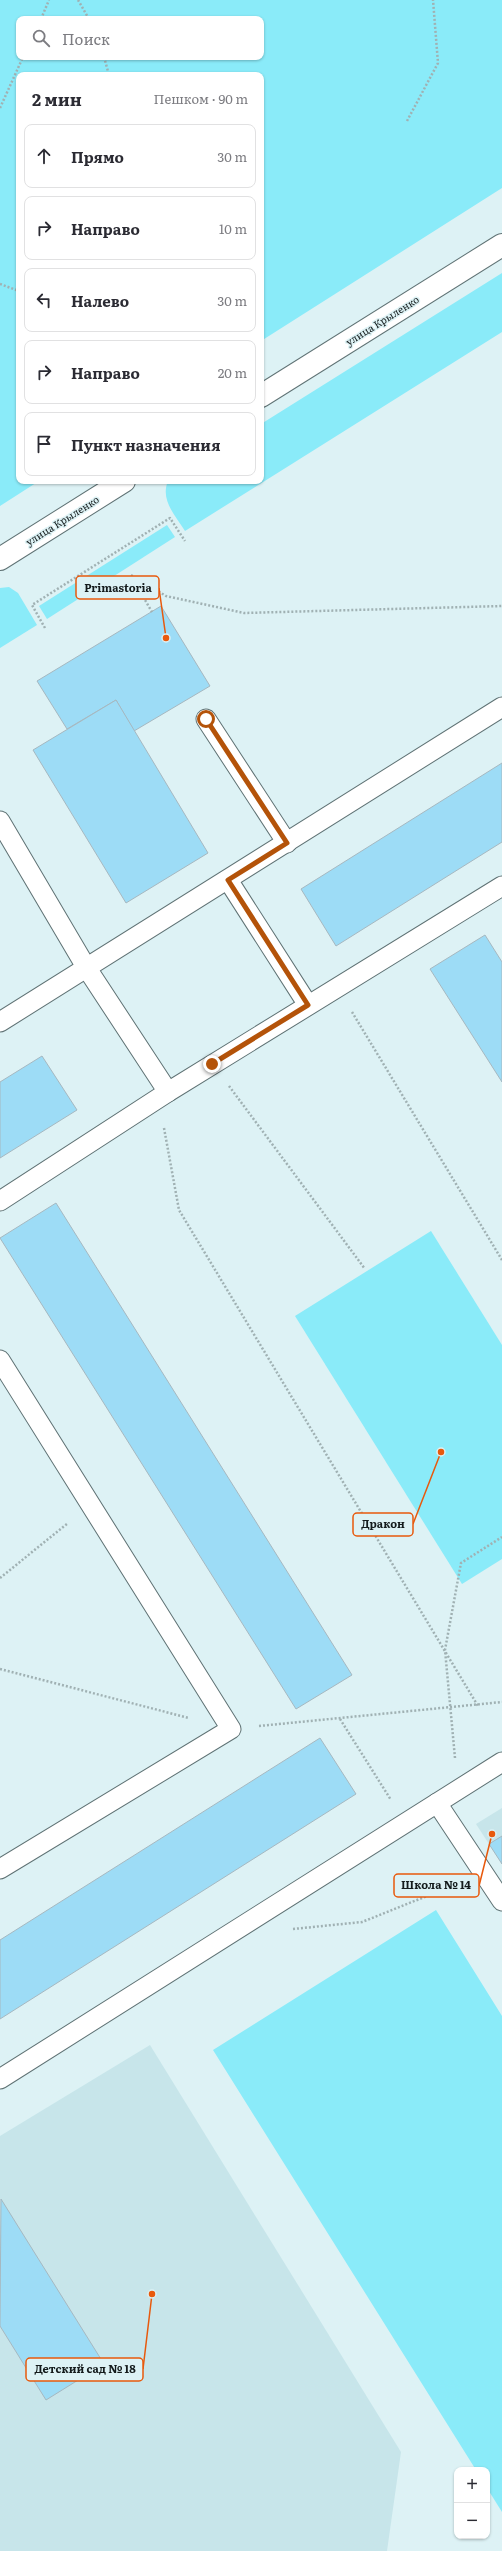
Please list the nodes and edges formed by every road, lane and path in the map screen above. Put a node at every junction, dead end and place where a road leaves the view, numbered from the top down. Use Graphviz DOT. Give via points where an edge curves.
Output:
graph roads {
  1 [pos="49,0"];
  2 [pos="78,0"];
  3 [pos="434,0"];
  4 [pos="42,16"];
  5 [pos="87,16"];
  6 [pos="22,60"];
  7 [pos="105,60"];
  8 [pos="16,72"];
  9 [pos="108,72"];
  10 [pos="16,73"];
  11 [pos="0,108"];
  12 [pos="407,121"];
  13 [pos="502,245"];
  14 [pos="0,284"];
  15 [pos="16,290"];
  16 [pos="264,394"];
  17 [pos="119,484"];
  18 [pos="184,541"];
  19 [pos="0,559"];
  20 [pos="502,606"];
  21 [pos="152,612"];
  22 [pos="46,628"];
  23 [pos="502,707"];
  24 [pos="206,719"];
  25 [pos="0,821"];
  26 [pos="287,843"];
  27 [pos="228,880"];
  28 [pos="502,886"];
  29 [pos="86,967"];
  30 [pos="337,988"];
  31 [pos="308,1005"];
  32 [pos="0,1022"];
  33 [pos="212,1064"];
  34 [pos="163,1095"];
  35 [pos="0,1201"];
  36 [pos="502,1260"];
  37 [pos="365,1269"];
  38 [pos="0,1360"];
  39 [pos="90,1505"];
  40 [pos="502,1537"];
  41 [pos="0,1578"];
  42 [pos="445,1650"];
  43 [pos="0,1669"];
  44 [pos="502,1702"];
  45 [pos="478,1706"];
  46 [pos="451,1709"];
  47 [pos="340,1719"];
  48 [pos="231,1729"];
  49 [pos="502,1762"];
  50 [pos="458,1790"];
  51 [pos="437,1803"];
  52 [pos="406,1823"];
  53 [pos="0,1869"];
  54 [pos="432,1894"];
  55 [pos="502,1900"];
  56 [pos="251,1920"];
  57 [pos="0,2079"];
  1 -- 4 [label="path"];
  2 -- 5 [label="path"];
  3 -- 12 [label="path" via="438,63"];
  6 -- 8 [label="path"];
  7 -- 9 [label="path"];
  10 -- 11 [label="path"];
  13 -- 16 [label="street, улица Крыленко"];
  14 -- 15 [label="path"];
  17 -- 19 [label="street, улица Крыленко"];
  18 -- 22 [label="path" via="170,518 163,522 32,606"];
  20 -- 21 [label="path" via="244,613 166,596 131,576"];
  23 -- 26 [label="lane"];
  24 -- 26 [label="lane"];
  25 -- 29 [label="lane"];
  26 -- 27 [label="lane"];
  27 -- 29 [label="lane"];
  27 -- 31 [label="lane"];
  28 -- 30 [label="lane"];
  29 -- 32 [label="lane"];
  29 -- 34 [label="lane"];
  30 -- 31 [label="lane"];
  30 -- 36 [label="path"];
  31 -- 33 [label="lane"];
  33 -- 34 [label="lane"];
  33 -- 37 [label="path"];
  34 -- 35 [label="lane"];
  34 -- 42 [label="path" via="179,1210"];
  38 -- 39 [label="lane"];
  39 -- 41 [label="path"];
  39 -- 48 [label="lane"];
  40 -- 42 [label="path" via="461,1563"];
  42 -- 45 [label="path"];
  42 -- 46 [label="path"];
  43 -- 48 [label="path"];
  44 -- 45 [label="path"];
  45 -- 46 [label="path"];
  46 -- 47 [label="path"];
  46 -- 50 [label="path"];
  47 -- 48 [label="path"];
  47 -- 52 [label="path"];
  48 -- 53 [label="lane"];
  49 -- 50 [label="lane"];
  50 -- 51 [label="lane"];
  51 -- 52 [label="lane"];
  51 -- 55 [label="lane"];
  52 -- 56 [label="lane"];
  54 -- 56 [label="path" via="362,1922 258,1932"];
  56 -- 57 [label="lane"];
}
